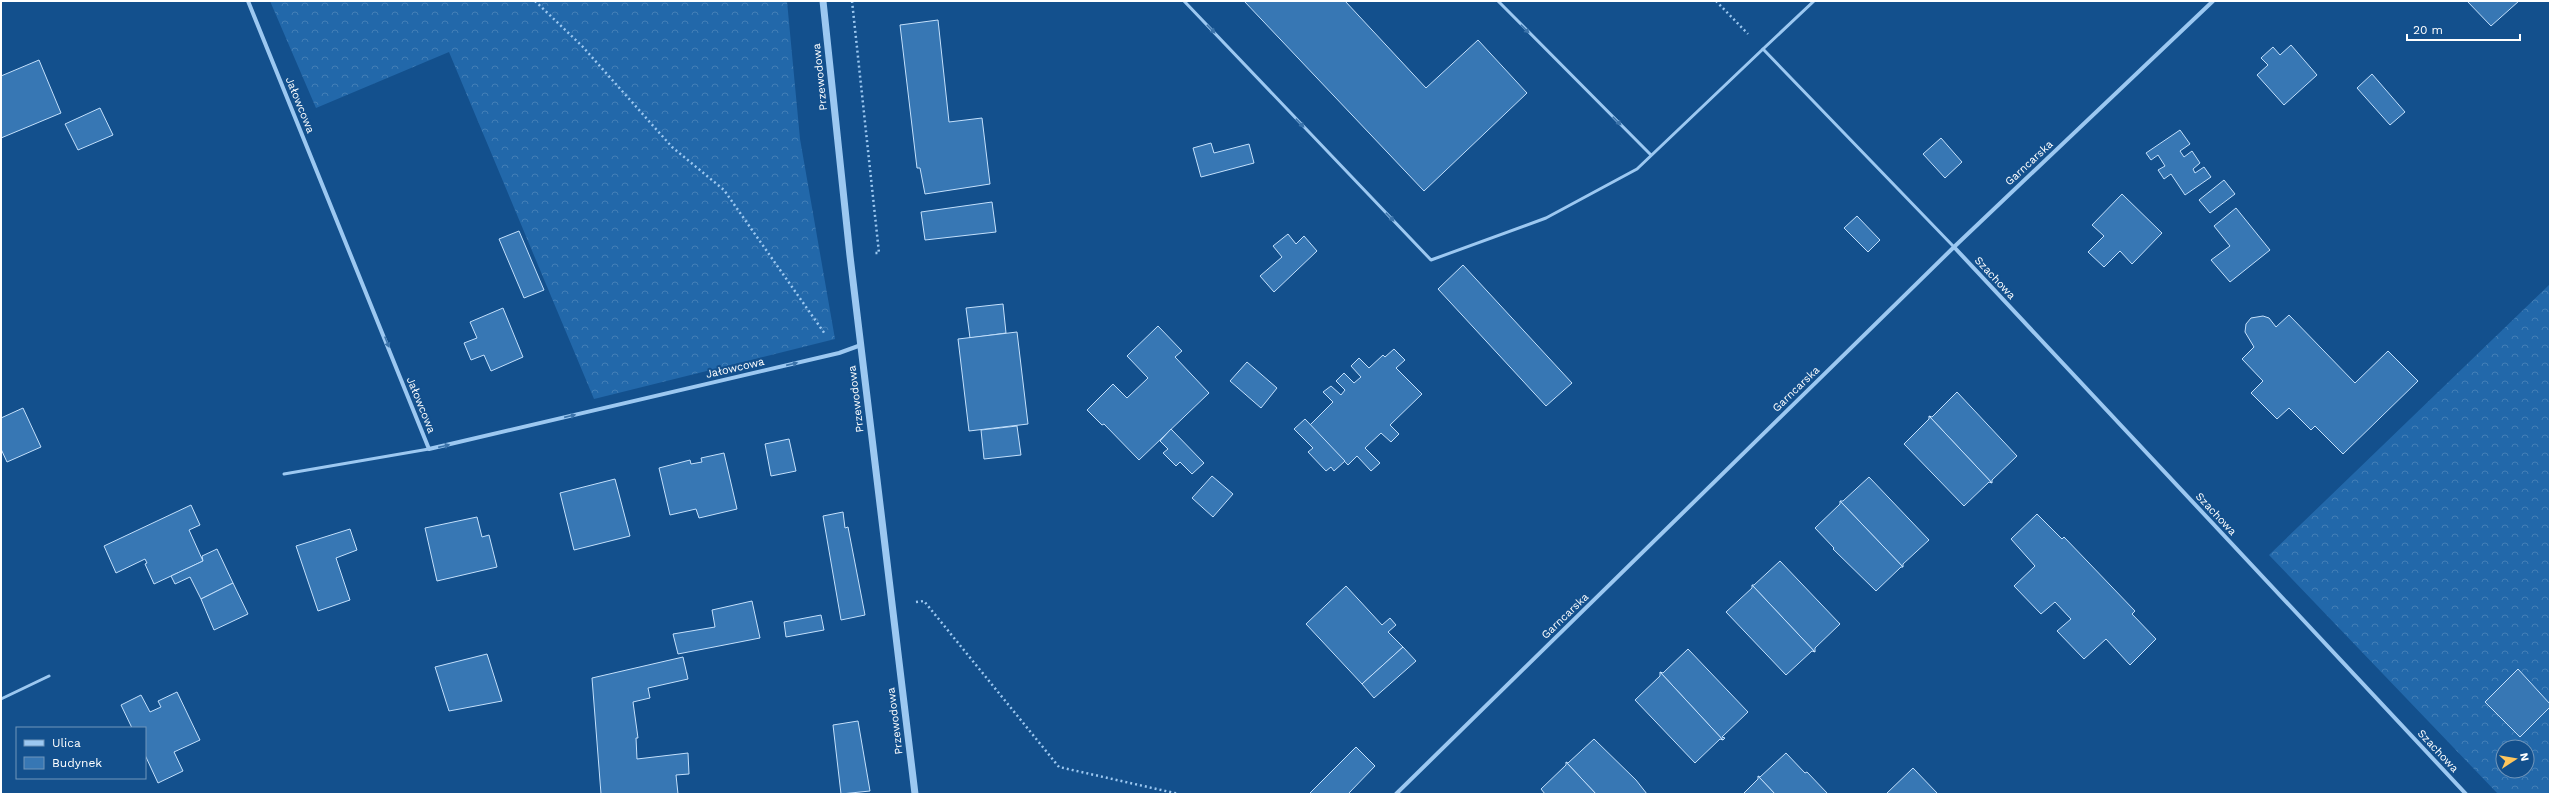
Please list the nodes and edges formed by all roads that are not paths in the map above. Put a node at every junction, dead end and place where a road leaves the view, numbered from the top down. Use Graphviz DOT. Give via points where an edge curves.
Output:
graph roads {
  1 [pos="248,1"];
  2 [pos="823,1"];
  3 [pos="1184,1"];
  4 [pos="1498,1"];
  5 [pos="1814,1"];
  6 [pos="2213,1"];
  7 [pos="1762,49"];
  8 [pos="1651,155"];
  9 [pos="1954,247"];
  10 [pos="861,345"];
  11 [pos="429,449"];
  12 [pos="284,474"];
  13 [pos="49,676"];
  14 [pos="1,699"];
  15 [pos="915,794"];
  16 [pos="1396,794"];
  17 [pos="2466,794"];
  1 -- 11 [label="street, Jałowcowa, one-way"];
  2 -- 10 [label="street, Przewodowa"];
  3 -- 8 [label="lane, one-way" via="1431,260 1546,218 1637,169"];
  4 -- 8 [label="lane, one-way"];
  5 -- 7 [label="lane"];
  6 -- 9 [label="street, Garncarska"];
  7 -- 8 [label="lane"];
  7 -- 9 [label="lane"];
  9 -- 16 [label="street, Garncarska"];
  9 -- 17 [label="street, Szachowa"];
  11 -- 10 [label="street, Jałowcowa, one-way" via="839,353"];
  10 -- 15 [label="street, Przewodowa"];
  11 -- 12 [label="lane"];
  13 -- 14 [label="lane"];
}
